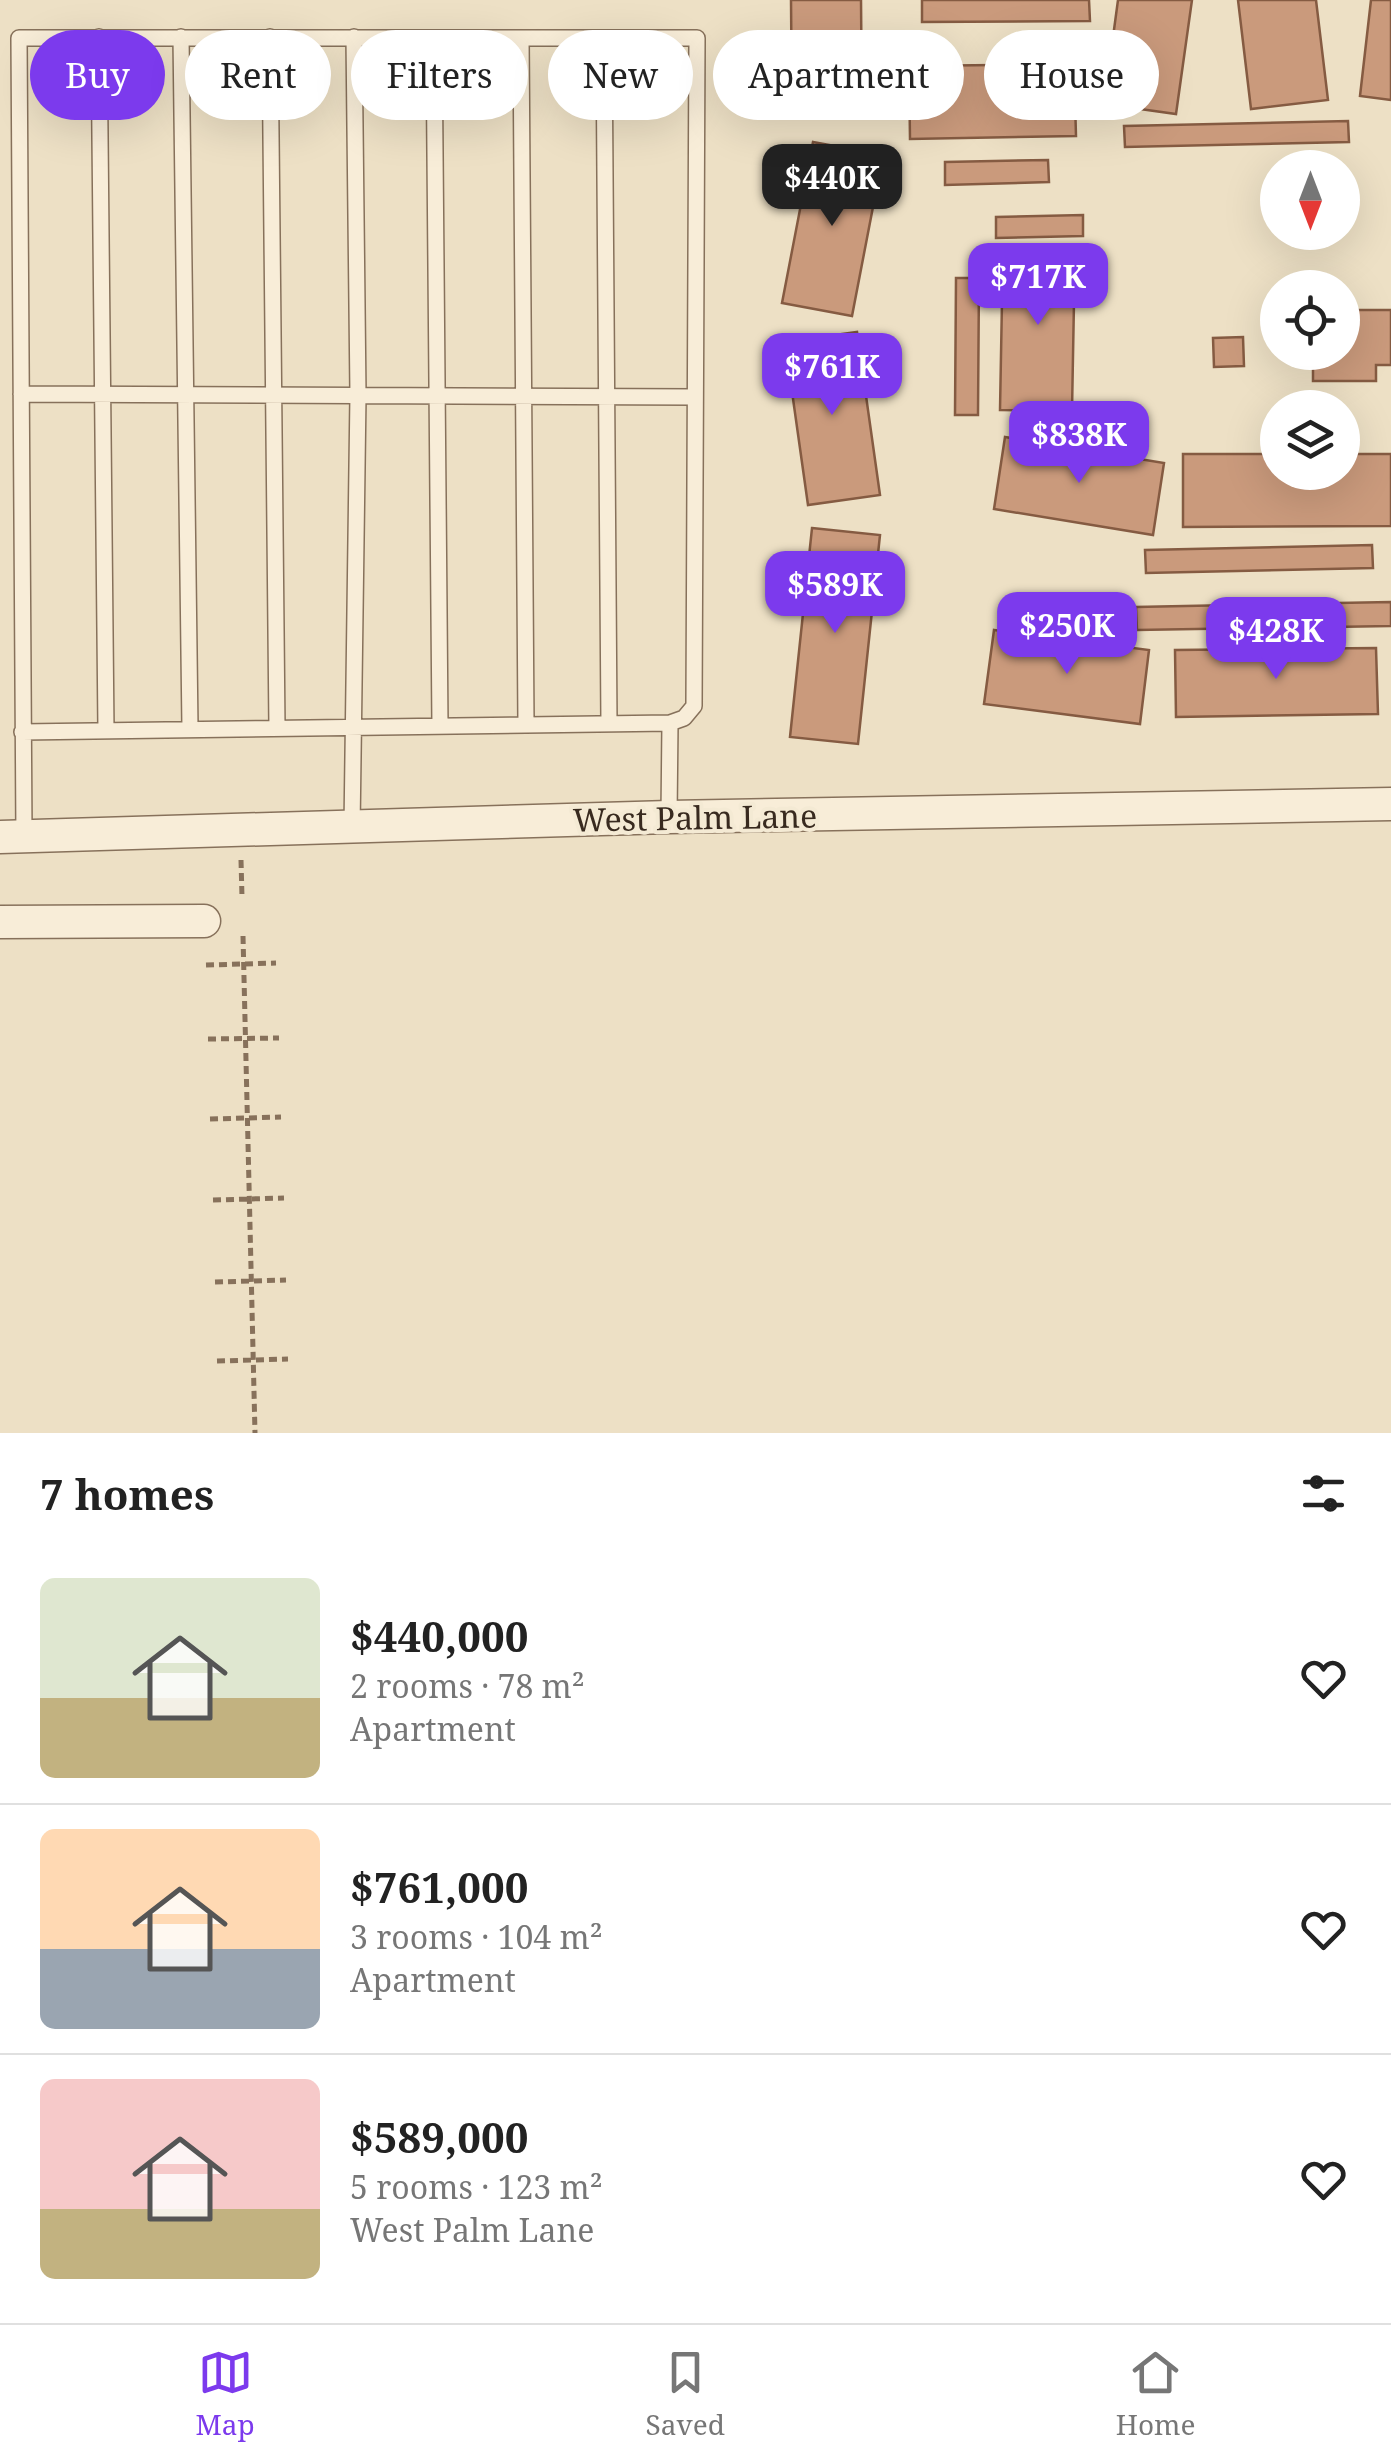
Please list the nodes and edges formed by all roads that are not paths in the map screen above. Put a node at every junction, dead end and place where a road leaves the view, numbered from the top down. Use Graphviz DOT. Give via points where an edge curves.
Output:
graph roads {
  1 [pos="165,37"];
  2 [pos="180,37"];
  3 [pos="185,37"];
  4 [pos="30,38"];
  5 [pos="693,38"];
  6 [pos="100,120"];
  7 [pos="271,120"];
  8 [pos="355,120"];
  9 [pos="435,120"];
  10 [pos="522,120"];
  11 [pos="605,120"];
  12 [pos="21,394"];
  13 [pos="103,394"];
  14 [pos="187,394"];
  15 [pos="274,395"];
  16 [pos="358,396"];
  17 [pos="439,396"];
  18 [pos="524,396"];
  19 [pos="607,397"];
  20 [pos="695,398"];
  21 [pos="670,723"];
  22 [pos="608,724"];
  23 [pos="526,725"];
  24 [pos="440,726"];
  25 [pos="357,727"];
  26 [pos="190,728"];
  27 [pos="277,728"];
  28 [pos="106,731"];
  29 [pos="22,732"];
  30 [pos="1391,804"];
  31 [pos="669,816"];
  32 [pos="352,828"];
  33 [pos="12,836"];
  34 [pos="204,921"];
  35 [pos="0,922"];
  1 -- 2 [label="lane"];
  2 -- 3 [label="lane"];
  2 -- 14 [label="lane"];
  4 -- 12 [label="lane" via="20,38"];
  5 -- 20 [label="lane"];
  6 -- 13 [label="lane"];
  7 -- 15 [label="lane"];
  8 -- 16 [label="lane"];
  9 -- 17 [label="lane"];
  10 -- 18 [label="lane"];
  11 -- 19 [label="lane"];
  12 -- 13 [label="lane"];
  12 -- 29 [label="lane"];
  13 -- 14 [label="lane"];
  13 -- 28 [label="lane"];
  14 -- 15 [label="lane"];
  14 -- 26 [label="lane"];
  15 -- 16 [label="lane"];
  15 -- 27 [label="lane"];
  16 -- 17 [label="lane"];
  16 -- 25 [label="lane"];
  17 -- 18 [label="lane"];
  17 -- 24 [label="lane"];
  18 -- 19 [label="lane"];
  18 -- 23 [label="lane"];
  19 -- 20 [label="lane"];
  19 -- 22 [label="lane"];
  20 -- 21 [label="lane" via="694,706"];
  21 -- 22 [label="lane"];
  21 -- 31 [label="lane"];
  22 -- 23 [label="lane"];
  23 -- 24 [label="lane"];
  24 -- 25 [label="lane"];
  25 -- 27 [label="lane"];
  25 -- 32 [label="lane"];
  26 -- 27 [label="lane"];
  26 -- 28 [label="lane"];
  28 -- 29 [label="lane"];
  29 -- 33 [label="lane"];
  30 -- 31 [label="street, West Palm Lane"];
  31 -- 32 [label="street, West Palm Lane"];
  32 -- 33 [label="street, West Palm Lane"];
  34 -- 35 [label="street"];
}
